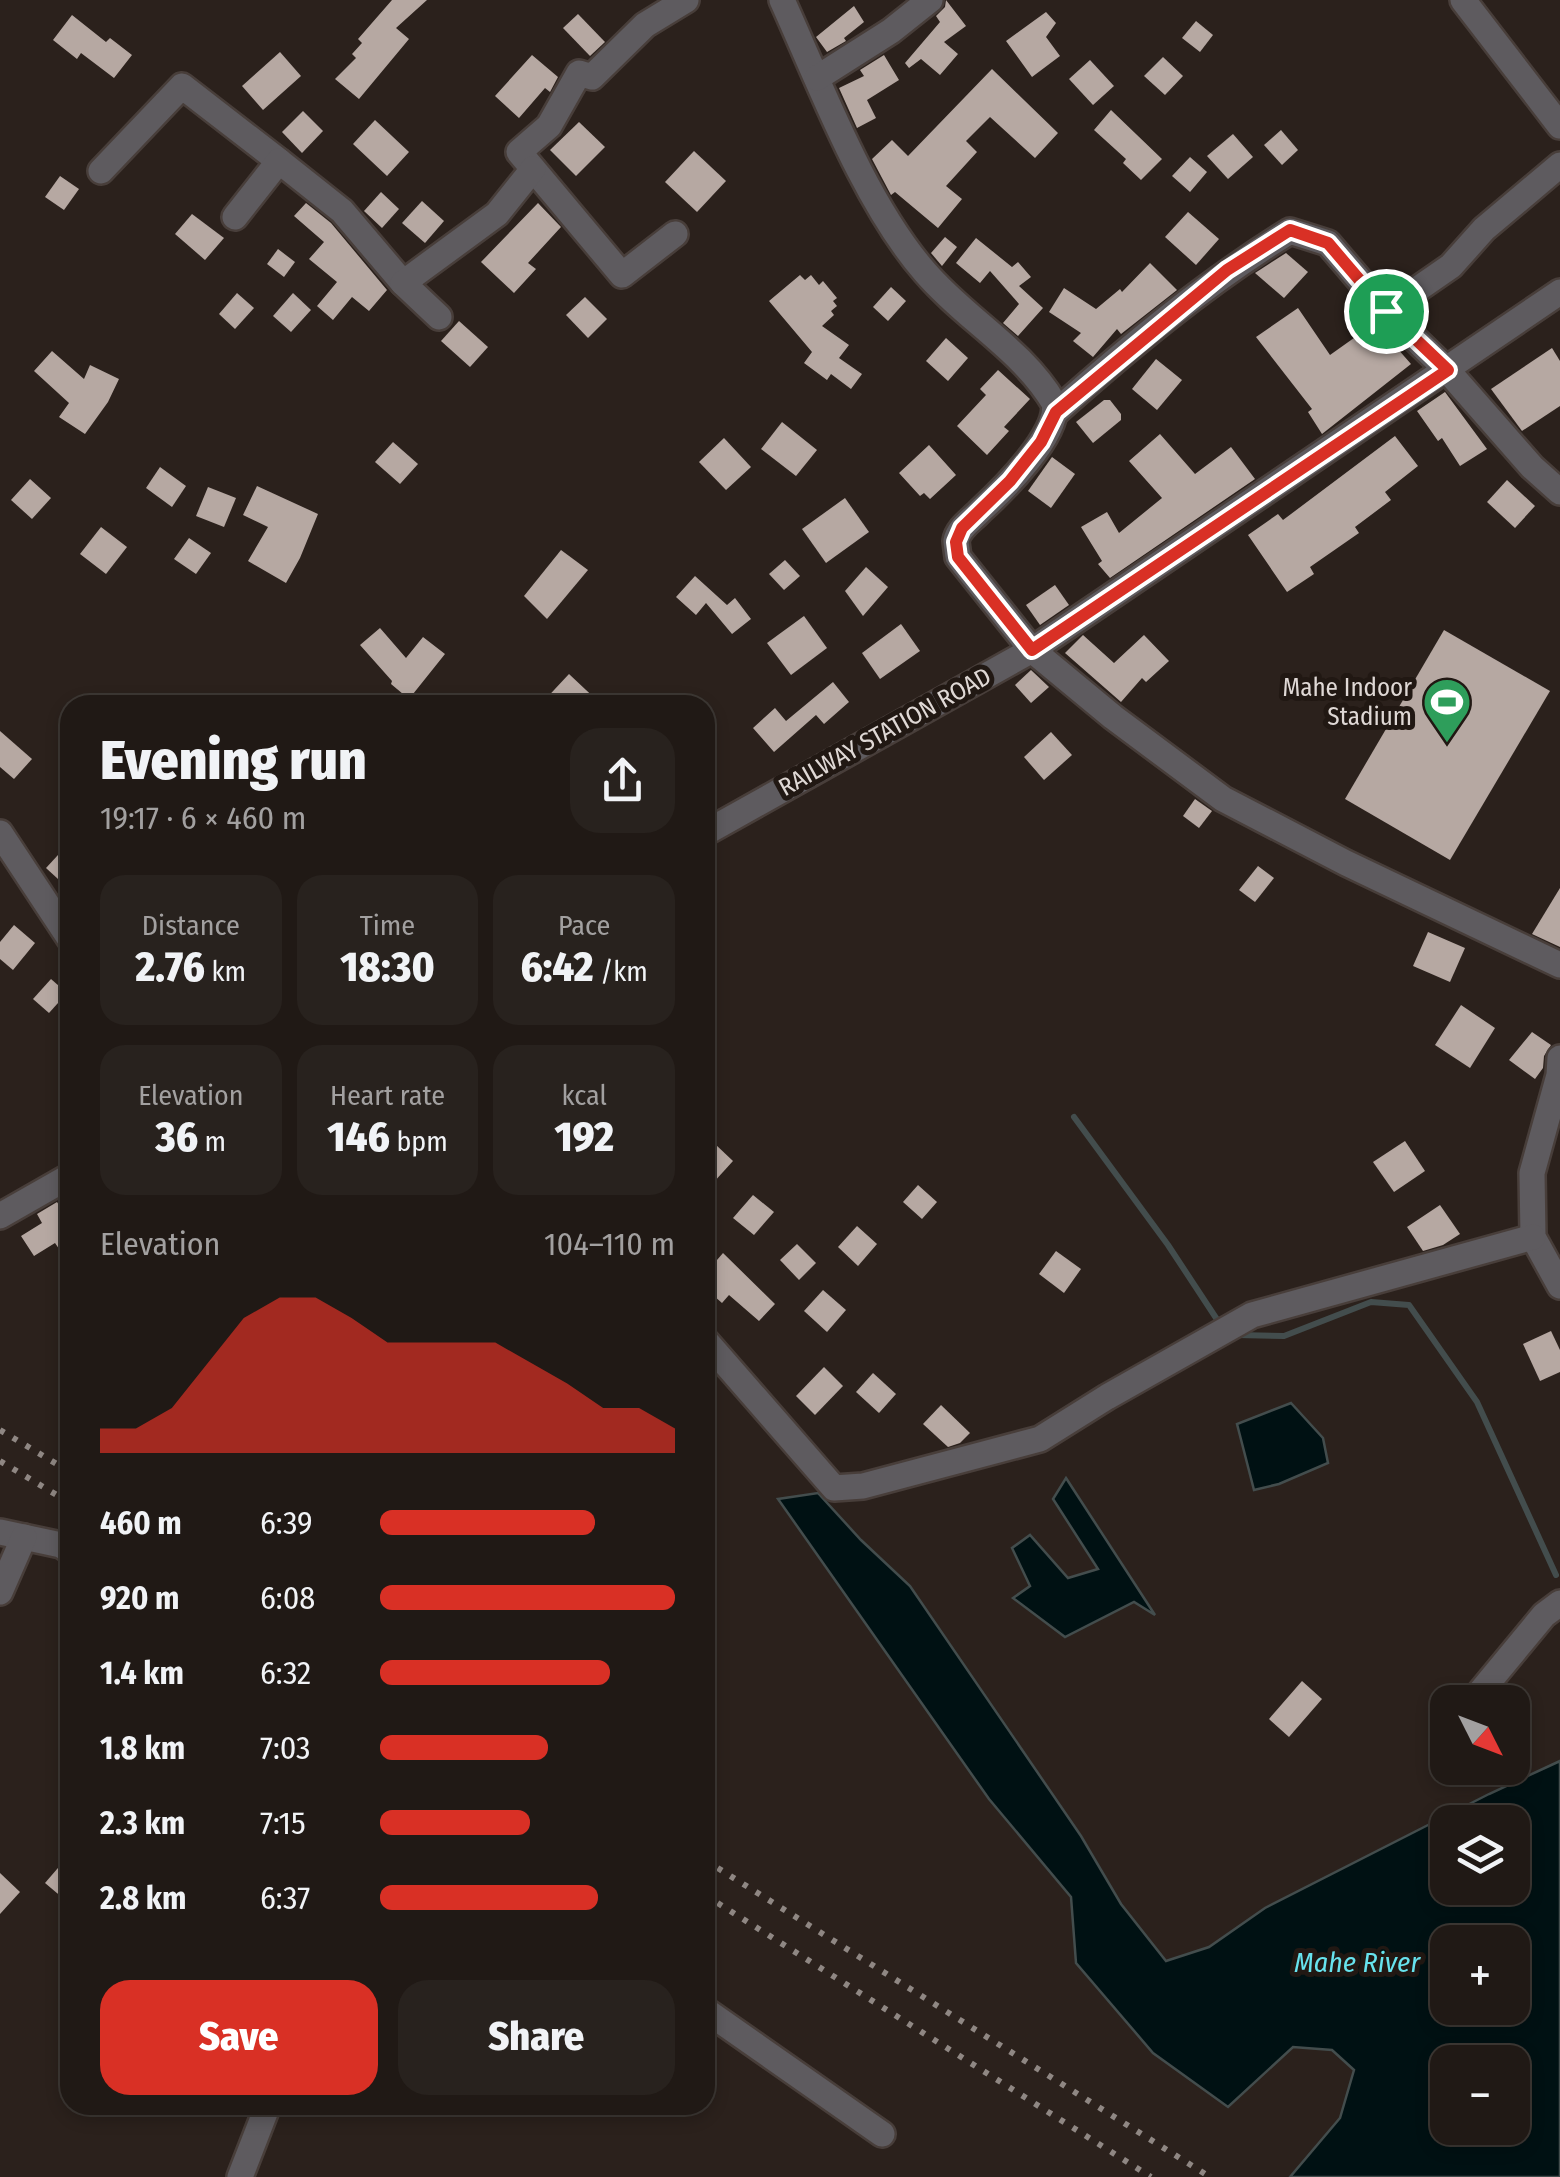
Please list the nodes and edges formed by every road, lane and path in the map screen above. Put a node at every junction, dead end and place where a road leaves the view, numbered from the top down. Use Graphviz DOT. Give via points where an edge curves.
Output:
graph roads {
  1 [pos="686,0"];
  2 [pos="782,0"];
  3 [pos="930,0"];
  4 [pos="1462,0"];
  5 [pos="817,78"];
  6 [pos="1560,126"];
  7 [pos="280,161"];
  8 [pos="1560,166"];
  9 [pos="533,169"];
  10 [pos="101,172"];
  11 [pos="235,216"];
  12 [pos="675,234"];
  13 [pos="403,283"];
  14 [pos="1560,292"];
  15 [pos="1386,311"];
  16 [pos="439,316"];
  17 [pos="1448,370"];
  18 [pos="1056,412"];
  19 [pos="1560,492"];
  20 [pos="1032,650"];
  21 [pos="715,828"];
  22 [pos="0,833"];
  23 [pos="60,924"];
  24 [pos="1560,965"];
  25 [pos="1560,1070"];
  26 [pos="60,1182"];
  27 [pos="0,1216"];
  28 [pos="1533,1237"];
  29 [pos="1560,1286"];
  30 [pos="715,1351"];
  31 [pos="12,1534"];
  32 [pos="60,1545"];
  33 [pos="0,1592"];
  34 [pos="1560,1603"];
  35 [pos="1487,1685"];
  36 [pos="715,2017"];
  37 [pos="264,2115"];
  38 [pos="882,2134"];
  39 [pos="240,2177"];
  1 -- 9 [label="street" via="645,25 592,77 579,73 549,126 519,152"];
  2 -- 5 [label="street"];
  3 -- 5 [label="street"];
  4 -- 6 [label="street"];
  5 -- 18 [label="street" via="895,235 927,275 1019,357"];
  7 -- 10 [label="street" via="182,86"];
  7 -- 11 [label="street"];
  7 -- 13 [label="street" via="342,211"];
  8 -- 15 [label="street" via="1451,266"];
  9 -- 12 [label="street" via="622,275"];
  9 -- 13 [label="street" via="497,214"];
  13 -- 16 [label="street"];
  14 -- 17 [label="street, RAILWAY STATION ROAD"];
  15 -- 17 [label="street"];
  15 -- 18 [label="street" via="1328,243 1290,230 1227,270"];
  17 -- 19 [label="street"];
  17 -- 20 [label="street, RAILWAY STATION ROAD"];
  18 -- 20 [label="street" via="1041,442 956,542 958,557"];
  20 -- 21 [label="street, RAILWAY STATION ROAD"];
  20 -- 24 [label="street" via="1223,799"];
  22 -- 23 [label="street"];
  25 -- 28 [label="street" via="1532,1172"];
  26 -- 27 [label="street"];
  28 -- 29 [label="street"];
  28 -- 30 [label="street" via="1252,1316 1040,1439 863,1486 834,1488"];
  31 -- 32 [label="street"];
  31 -- 33 [label="street"];
  34 -- 35 [label="street"];
  36 -- 38 [label="street"];
  37 -- 39 [label="street"];
}
